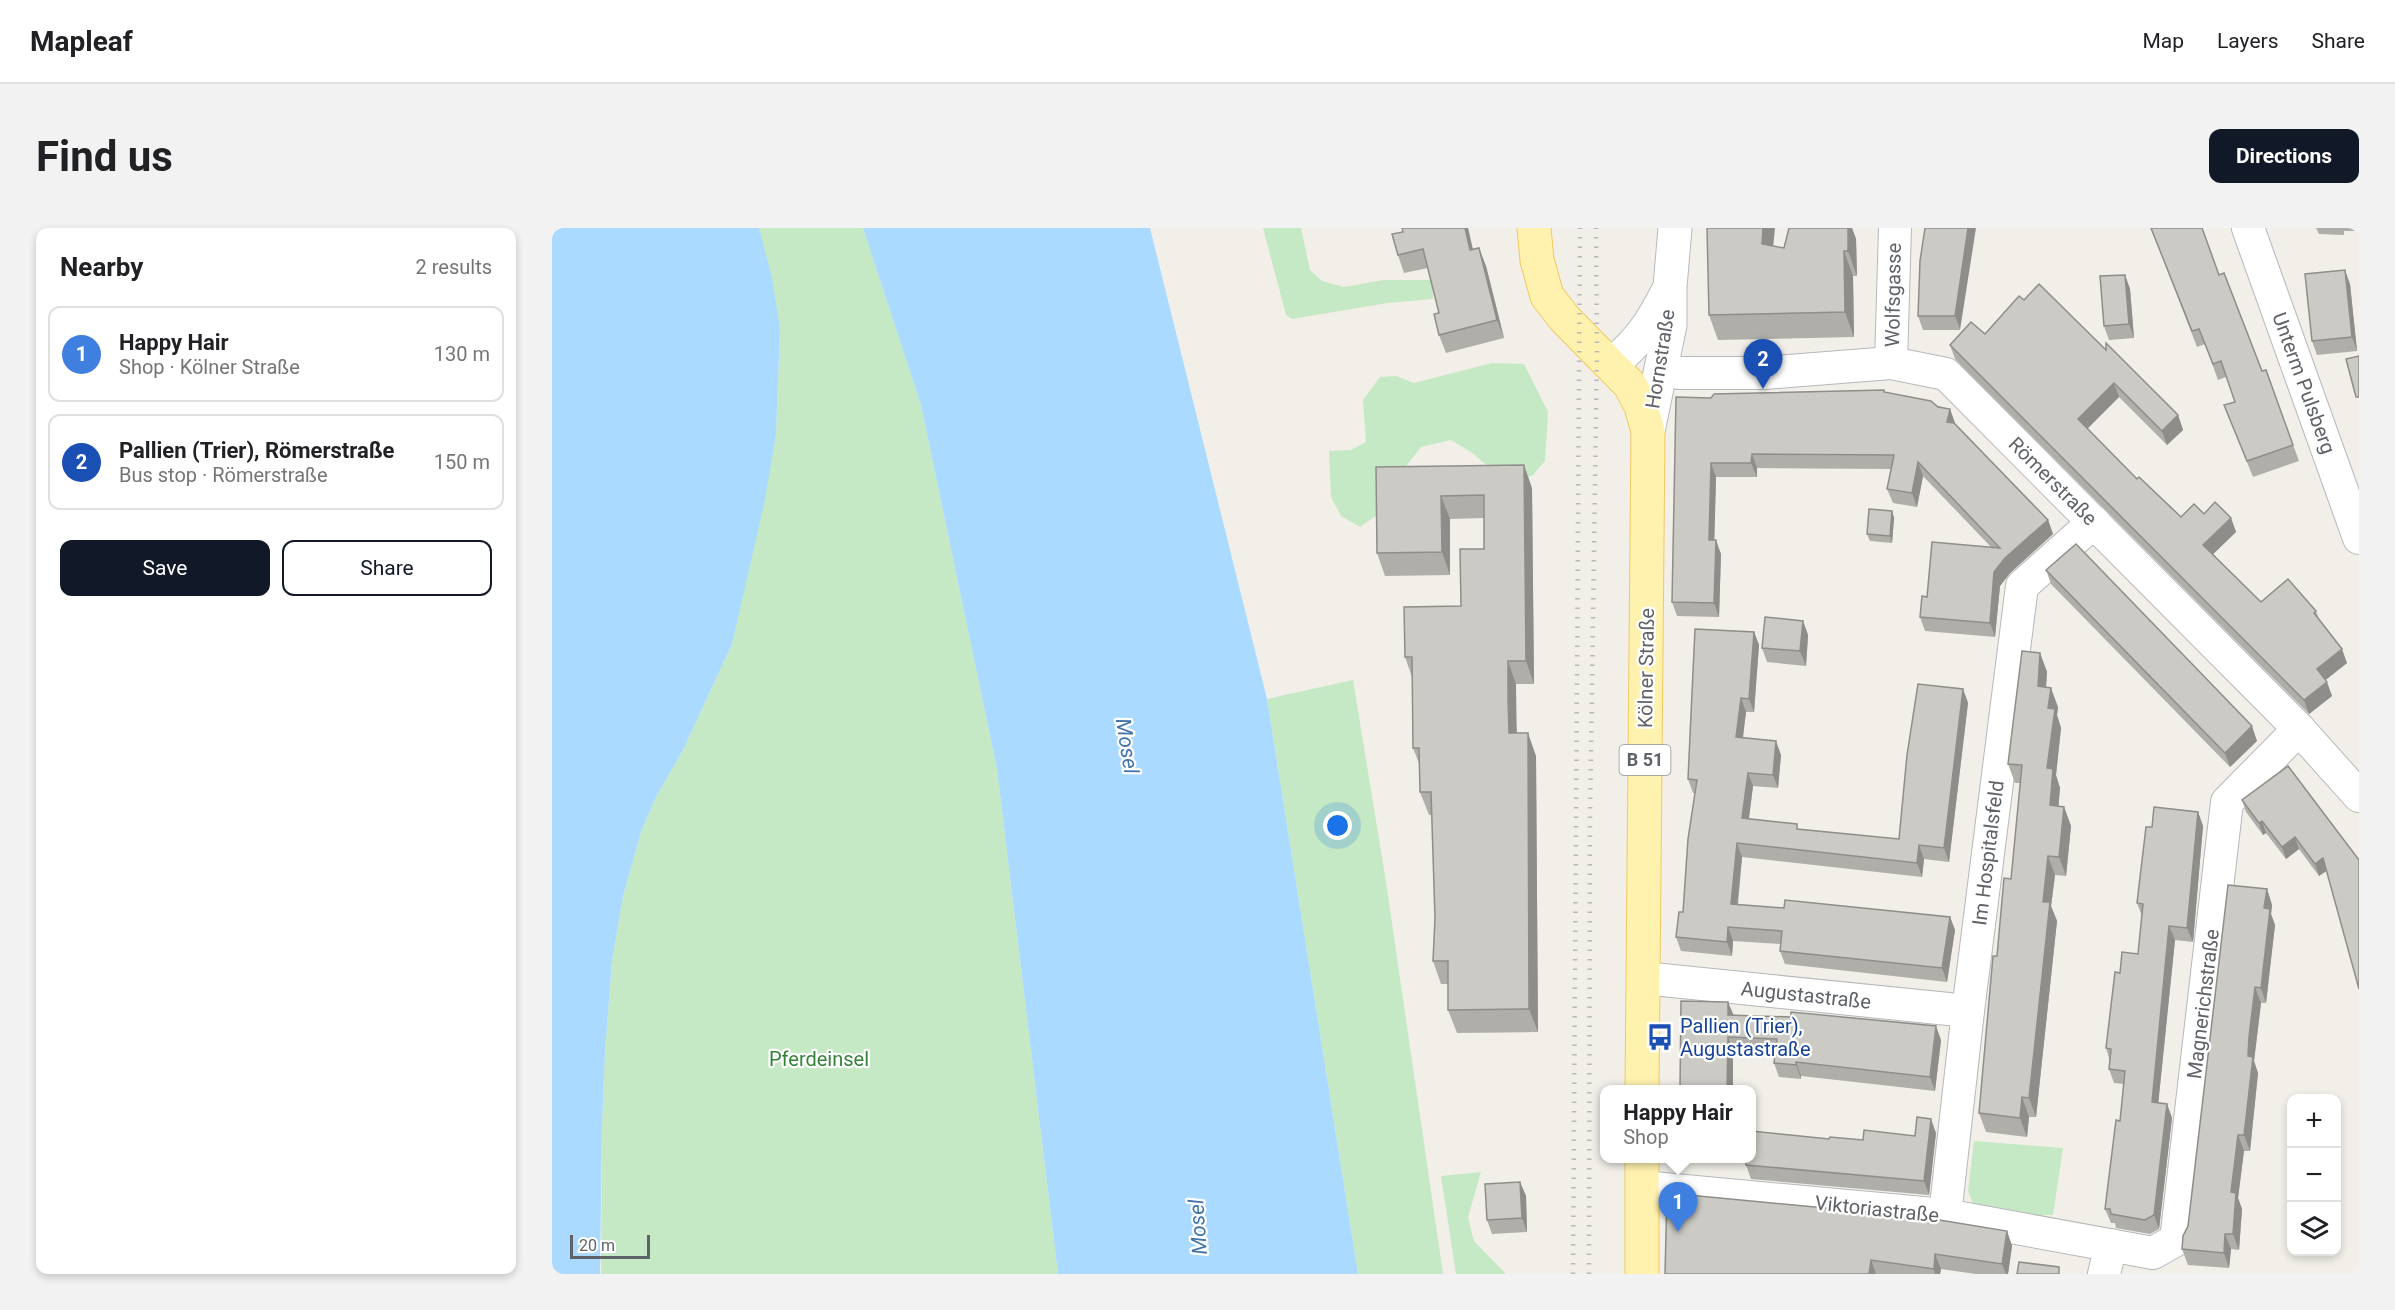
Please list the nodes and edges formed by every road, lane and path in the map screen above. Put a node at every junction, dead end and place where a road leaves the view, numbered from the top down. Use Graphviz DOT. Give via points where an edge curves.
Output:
graph roads {
  1 [pos="1534,228"];
  2 [pos="1675,228"];
  3 [pos="1894,228"];
  4 [pos="2248,228"];
  5 [pos="1670,287"];
  6 [pos="1640,340"];
  7 [pos="1892,363"];
  8 [pos="1611,365"];
  9 [pos="1661,367"];
  10 [pos="1648,431"];
  11 [pos="2094,522"];
  12 [pos="2359,538"];
  13 [pos="2300,729"];
  14 [pos="2355,779"];
  15 [pos="1643,978"];
  16 [pos="1968,1011"];
  17 [pos="1642,1085"];
  18 [pos="1642,1173"];
  19 [pos="1945,1215"];
  20 [pos="2108,1259"];
  21 [pos="1642,1274"];
  1 -- 8 [label="main road, B 51" via="1547,296 1564,319"];
  2 -- 5 [label="street, Hornstraße"];
  3 -- 7 [label="street, Wolfsgasse"];
  4 -- 12 [label="street, Unterm Pulsberg"];
  5 -- 6 [label="street, Hornstraße"];
  5 -- 9 [label="street, Hornstraße" via="1670,325"];
  6 -- 8 [label="street, Hornstraße"];
  6 -- 9 [label="street" via="1648,359"];
  7 -- 9 [label="street, Römerstraße" via="1764,373 1679,373"];
  7 -- 11 [label="street, Römerstraße" via="1946,374"];
  8 -- 10 [label="main road, Kölner Straße / B 51" via="1635,391"];
  9 -- 10 [label="street, Hornstraße"];
  10 -- 15 [label="main road, Kölner Straße / B 51"];
  11 -- 13 [label="street, Römerstraße"];
  11 -- 16 [label="street, Im Hospitalsfeld" via="2022,586"];
  13 -- 14 [label="street, Römerstraße"];
  13 -- 20 [label="street, Magnerichstraße" via="2227,802 2176,1240 2153,1253"];
  15 -- 16 [label="street, Augustastraße"];
  15 -- 17 [label="main road, Kölner Straße / B 51"];
  16 -- 19 [label="street, Im Hospitalsfeld"];
  18 -- 19 [label="street, Viktoriastraße"];
  18 -- 21 [label="main road"];
  19 -- 20 [label="street, Viktoriastraße"];
}
